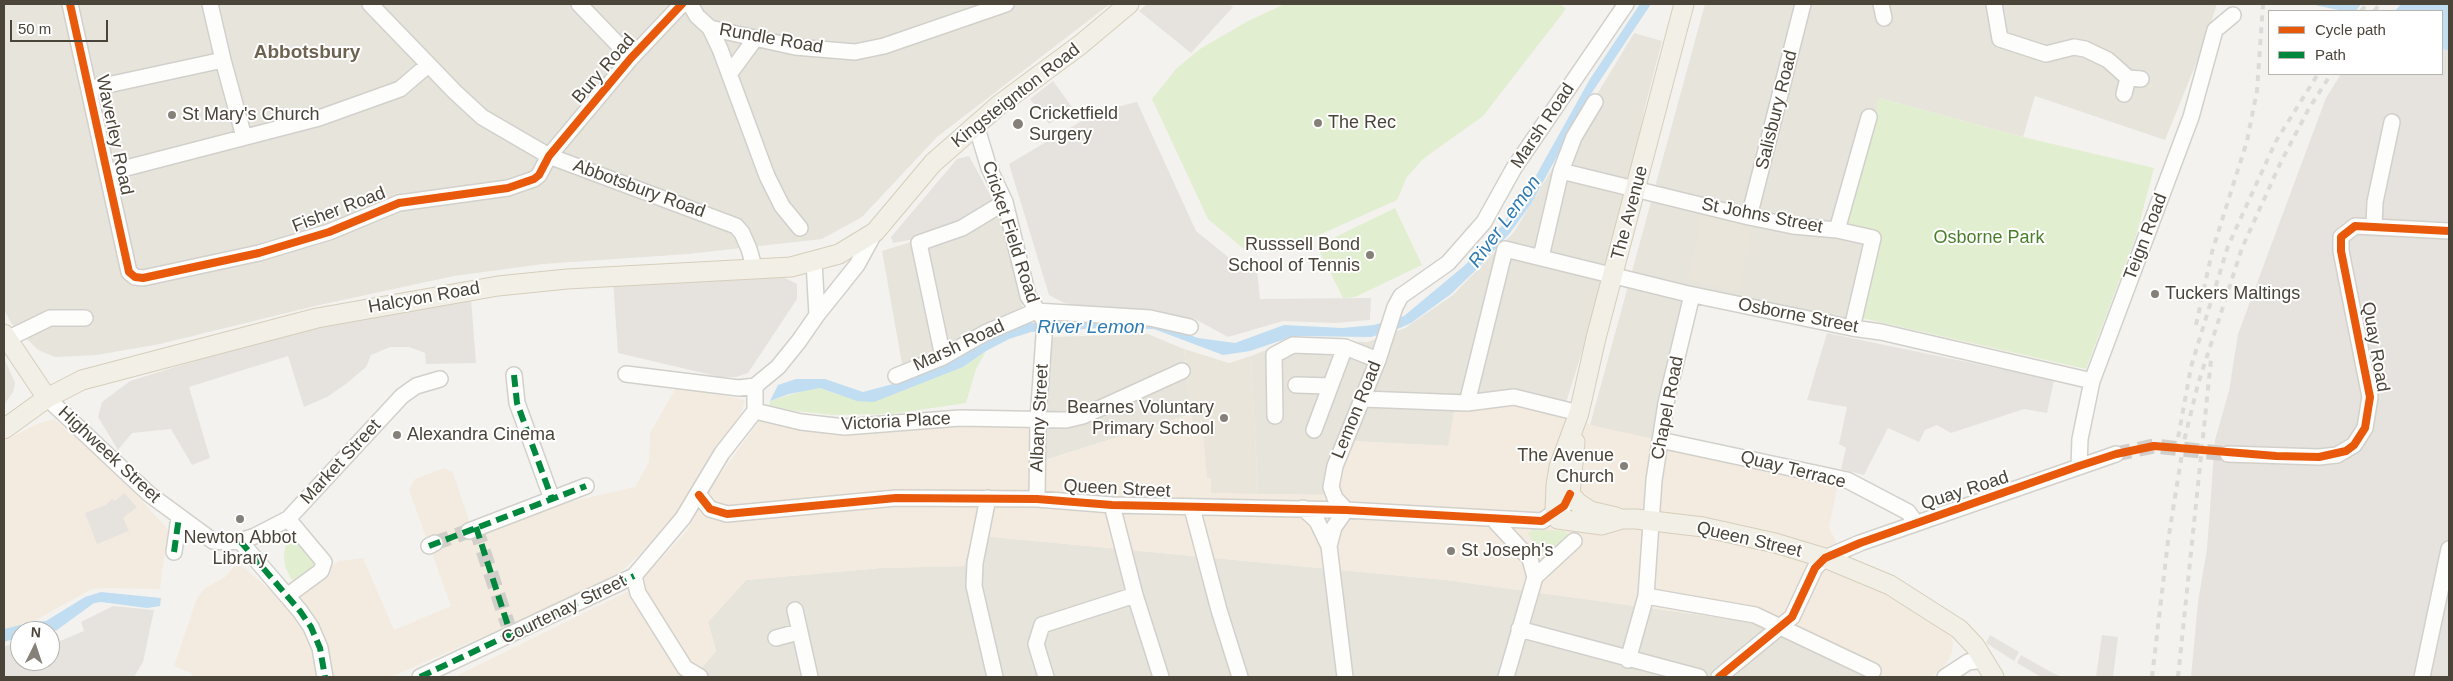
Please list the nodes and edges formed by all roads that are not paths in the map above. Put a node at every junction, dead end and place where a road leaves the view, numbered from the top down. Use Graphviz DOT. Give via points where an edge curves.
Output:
graph roads {
  1 [pos="70,4"];
  2 [pos="210,4"];
  3 [pos="370,4"];
  4 [pos="580,4"];
  5 [pos="682,4"];
  6 [pos="690,4"];
  7 [pos="1005,4"];
  8 [pos="1128,4"];
  9 [pos="1626,4"];
  10 [pos="1684,4"];
  11 [pos="1803,4"];
  12 [pos="1994,4"];
  13 [pos="2233,15"];
  14 [pos="710,28"];
  15 [pos="755,38"];
  16 [pos="632,58"];
  17 [pos="223,60"];
  18 [pos="428,65"];
  19 [pos="730,73"];
  20 [pos="89,89"];
  21 [pos="2124,94"];
  22 [pos="1595,102"];
  23 [pos="1868,117"];
  24 [pos="2392,122"];
  25 [pos="976,125"];
  26 [pos="244,137"];
  27 [pos="549,156"];
  28 [pos="1561,171"];
  29 [pos="107,173"];
  30 [pos="1637,188"];
  31 [pos="1005,202"];
  32 [pos="1749,216"];
  33 [pos="2374,226"];
  34 [pos="800,228"];
  35 [pos="1837,230"];
  36 [pos="2449,231"];
  37 [pos="875,232"];
  38 [pos="1541,257"];
  39 [pos="814,262"];
  40 [pos="755,270"];
  41 [pos="129,272"];
  42 [pos="1613,276"];
  43 [pos="1692,295"];
  44 [pos="1393,311"];
  45 [pos="817,315"];
  46 [pos="85,318"];
  47 [pos="1042,323"];
  48 [pos="1190,327"];
  49 [pos="1852,328"];
  50 [pos="6,337"];
  51 [pos="1345,347"];
  52 [pos="943,357"];
  53 [pos="1378,360"];
  54 [pos="1182,371"];
  55 [pos="626,374"];
  56 [pos="514,375"];
  57 [pos="896,376"];
  58 [pos="440,380"];
  59 [pos="2092,382"];
  60 [pos="1296,385"];
  61 [pos="755,386"];
  62 [pos="1330,386"];
  63 [pos="47,398"];
  64 [pos="1363,399"];
  65 [pos="1467,403"];
  66 [pos="755,411"];
  67 [pos="1275,416"];
  68 [pos="1578,418"];
  69 [pos="1038,420"];
  70 [pos="4,429"];
  71 [pos="1314,430"];
  72 [pos="1660,440"];
  73 [pos="2116,454"];
  74 [pos="2228,454"];
  75 [pos="2079,466"];
  76 [pos="586,486"];
  77 [pos="1570,494"];
  78 [pos="699,495"];
  79 [pos="988,498"];
  80 [pos="1037,498"];
  81 [pos="552,499"];
  82 [pos="1112,505"];
  83 [pos="1192,508"];
  84 [pos="1303,508"];
  85 [pos="1346,510"];
  86 [pos="179,517"];
  87 [pos="1552,517"];
  88 [pos="288,519"];
  89 [pos="1622,519"];
  90 [pos="1494,520"];
  91 [pos="1651,522"];
  92 [pos="1916,523"];
  93 [pos="474,529"];
  94 [pos="240,541"];
  95 [pos="1574,541"];
  96 [pos="1329,546"];
  97 [pos="2449,549"];
  98 [pos="174,552"];
  99 [pos="1825,558"];
  100 [pos="634,576"];
  101 [pos="1535,577"];
  102 [pos="1135,595"];
  103 [pos="287,596"];
  104 [pos="1646,596"];
  105 [pos="795,610"];
  106 [pos="1780,627"];
  107 [pos="1519,630"];
  108 [pos="798,632"];
  109 [pos="776,638"];
  110 [pos="1628,660"];
  111 [pos="1984,660"];
  112 [pos="1873,671"];
  113 [pos="325,677"];
  114 [pos="420,677"];
  115 [pos="700,677"];
  116 [pos="810,677"];
  117 [pos="996,677"];
  118 [pos="1046,677"];
  119 [pos="1161,677"];
  120 [pos="1240,677"];
  121 [pos="1345,677"];
  122 [pos="1506,677"];
  123 [pos="1698,677"];
  124 [pos="1719,677"];
  125 [pos="1944,677"];
  126 [pos="1994,677"];
  127 [pos="2422,677"];
  1 -- 20 [label="street, Waverley Road"];
  2 -- 17 [label="street"];
  3 -- 18 [label="street, Abbotsbury Road"];
  4 -- 16 [label="street"];
  5 -- 16 [label="street, Bury Road"];
  6 -- 14 [label="street"];
  7 -- 15 [label="street, Rundle Road" via="884,46 856,52 794,47"];
  8 -- 25 [label="main road, Kingsteignton Road"];
  9 -- 44 [label="street, Marsh Road" via="1514,168 1484,222 1448,263 1401,296"];
  10 -- 30 [label="main road, The Avenue"];
  11 -- 32 [label="street, Salisbury Road"];
  12 -- 21 [label="street" via="1995,43 2046,54 2074,47 2085,49 2135,78"];
  13 -- 59 [label="street, Teign Road" via="2215,30 2191,117"];
  14 -- 15 [label="street, Rundle Road"];
  14 -- 19 [label="street"];
  15 -- 19 [label="street"];
  16 -- 27 [label="street, Bury Road"];
  17 -- 20 [label="street"];
  17 -- 26 [label="street"];
  18 -- 26 [label="street" via="400,89 318,118"];
  18 -- 27 [label="street, Abbotsbury Road" via="482,117"];
  19 -- 34 [label="street" via="767,176 782,206"];
  20 -- 29 [label="street, Waverley Road"];
  22 -- 28 [label="street" via="1574,137"];
  23 -- 35 [label="street"];
  24 -- 33 [label="street" via="2375,202"];
  25 -- 31 [label="street, Cricket Field Road" via="989,168"];
  25 -- 37 [label="main road, Kingsteignton Road" via="933,162"];
  26 -- 29 [label="street"];
  27 -- 40 [label="street, Abbotsbury Road" via="736,226 750,249"];
  27 -- 41 [label="street, Fisher Road" via="534,179 508,188 399,203 330,232 259,253 168,274 143,278"];
  28 -- 30 [label="street, St Johns Street"];
  28 -- 38 [label="street"];
  29 -- 41 [label="street, Waverley Road"];
  30 -- 32 [label="street, St Johns Street"];
  30 -- 42 [label="main road, The Avenue"];
  31 -- 47 [label="street, Cricket Field Road" via="1028,296"];
  31 -- 52 [label="street" via="962,228 919,243"];
  32 -- 35 [label="street, St Johns Street" via="1793,226"];
  33 -- 36 [label="street, Quay Road"];
  33 -- 74 [label="street, Quay Road" via="2355,226 2343,233 2339,241 2370,397 2364,428 2354,446 2337,454 2319,457"];
  35 -- 49 [label="street, St Johns Street" via="1874,238"];
  37 -- 39 [label="main road, Kingsteignton Road" via="839,254"];
  37 -- 45 [label="street" via="857,265"];
  38 -- 42 [label="street, Osborne Street"];
  38 -- 65 [label="street, Osborne Street" via="1504,250"];
  39 -- 40 [label="main road, Halcyon Road"];
  39 -- 45 [label="street"];
  40 -- 63 [label="main road, Halcyon Road" via="567,279 498,286 369,307 82,380"];
  42 -- 43 [label="street, Osborne Street"];
  42 -- 68 [label="main road, The Avenue"];
  43 -- 49 [label="street, Osborne Street"];
  43 -- 72 [label="street, Chapel Road"];
  44 -- 53 [label="street, Lemon Road"];
  45 -- 61 [label="street" via="778,367"];
  46 -- 50 [label="street" via="50,318"];
  47 -- 48 [label="street, Marsh Road" via="1150,318"];
  47 -- 52 [label="street, Marsh Road" via="985,333"];
  47 -- 69 [label="street, Albany Street"];
  49 -- 59 [label="street, Osborne Street"];
  50 -- 63 [label="main road, Highweek Street"];
  51 -- 53 [label="street, Lemon Road"];
  51 -- 62 [label="street"];
  51 -- 67 [label="street, Lemon Road" via="1293,345 1274,356"];
  52 -- 57 [label="street, Marsh Road"];
  53 -- 64 [label="street, Lemon Road"];
  54 -- 69 [label="street, Victoria Place" via="1083,416"];
  55 -- 61 [label="street" via="739,388"];
  56 -- 81 [label="street" via="517,403"];
  58 -- 88 [label="street, Market Street" via="416,386 402,396"];
  59 -- 75 [label="street, Teign Road" via="2081,431"];
  60 -- 62 [label="street"];
  61 -- 66 [label="street"];
  62 -- 71 [label="street"];
  63 -- 70 [label="main road, Halcyon Road"];
  63 -- 86 [label="street, Highweek Street" via="149,494"];
  64 -- 65 [label="street"];
  64 -- 85 [label="street, Lemon Road" via="1335,466 1331,488"];
  65 -- 68 [label="street" via="1514,397"];
  66 -- 69 [label="street, Victoria Place" via="801,422 845,427 960,418"];
  66 -- 78 [label="street, Courtenay Street" via="722,453"];
  68 -- 77 [label="main road, The Avenue"];
  68 -- 87 [label="main road, The Avenue" via="1559,467"];
  69 -- 80 [label="street, Albany Street"];
  72 -- 91 [label="street, Chapel Road"];
  72 -- 92 [label="street, Quay Terrace" via="1847,480 1908,512"];
  73 -- 75 [label="street, Quay Road"];
  75 -- 92 [label="street, Quay Road"];
  76 -- 81 [label="street"];
  77 -- 87 [label="street" via="1564,506"];
  77 -- 89 [label="main road" via="1590,510"];
  78 -- 79 [label="street, Queen Street" via="710,509 727,514 896,498"];
  78 -- 100 [label="street, Courtenay Street"];
  79 -- 80 [label="street, Queen Street"];
  79 -- 117 [label="street" via="975,563 974,586"];
  80 -- 82 [label="street, Queen Street"];
  81 -- 93 [label="street"];
  82 -- 83 [label="street, Queen Street"];
  82 -- 102 [label="street"];
  83 -- 84 [label="street, Queen Street"];
  83 -- 120 [label="street"];
  84 -- 85 [label="street, Queen Street"];
  84 -- 96 [label="street" via="1317,521"];
  85 -- 90 [label="street, Queen Street"];
  85 -- 96 [label="street" via="1339,518"];
  86 -- 94 [label="street, Highweek Street" via="212,540"];
  86 -- 98 [label="street"];
  87 -- 89 [label="main road, Queen Street" via="1602,525"];
  87 -- 90 [label="street, Queen Street"];
  88 -- 94 [label="street, Market Street"];
  88 -- 103 [label="street" via="324,562 321,571"];
  89 -- 91 [label="main road, Queen Street"];
  90 -- 101 [label="street" via="1530,559"];
  91 -- 99 [label="main road, Queen Street" via="1703,527"];
  91 -- 104 [label="street, Chapel Road"];
  92 -- 99 [label="street, Quay Road"];
  94 -- 103 [label="street"];
  95 -- 101 [label="street"];
  96 -- 121 [label="street"];
  97 -- 127 [label="street"];
  99 -- 106 [label="street" via="1815,568 1792,616"];
  99 -- 111 [label="main road, Queen Street" via="1890,585 1959,629"];
  100 -- 114 [label="street, Courtenay Street" via="510,630"];
  100 -- 115 [label="street" via="638,593 685,668"];
  101 -- 107 [label="street"];
  102 -- 118 [label="street" via="1042,625 1036,644"];
  102 -- 119 [label="street"];
  103 -- 113 [label="street" via="317,638"];
  104 -- 106 [label="street" via="1755,615"];
  104 -- 110 [label="street, Chapel Road"];
  105 -- 108 [label="street"];
  106 -- 112 [label="street"];
  106 -- 124 [label="street"];
  107 -- 110 [label="street"];
  107 -- 122 [label="street"];
  108 -- 109 [label="street"];
  108 -- 116 [label="street"];
  110 -- 123 [label="street"];
  111 -- 125 [label="street" via="1968,662"];
  111 -- 126 [label="main road, Queen Street"];
}
